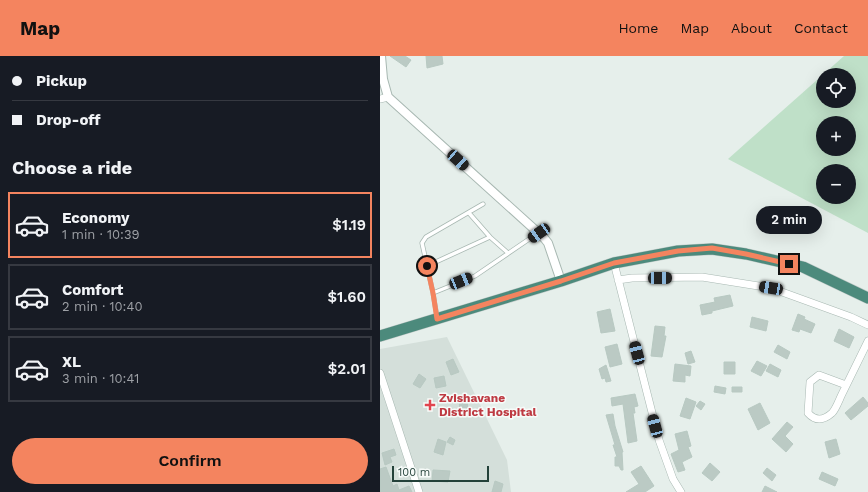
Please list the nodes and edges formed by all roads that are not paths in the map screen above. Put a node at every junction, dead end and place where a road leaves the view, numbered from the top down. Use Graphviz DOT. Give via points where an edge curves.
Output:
graph roads {
  1 [pos="381,56"];
  2 [pos="384,98"];
  3 [pos="483,204"];
  4 [pos="468,213"];
  5 [pos="539,233"];
  6 [pos="490,237"];
  7 [pos="508,253"];
  8 [pos="614,263"];
  9 [pos="427,266"];
  10 [pos="618,280"];
  11 [pos="561,281"];
  12 [pos="433,293"];
  13 [pos="868,298"];
  14 [pos="437,319"];
  15 [pos="868,325"];
  16 [pos="380,336"];
  17 [pos="868,341"];
  18 [pos="380,373"];
  19 [pos="846,385"];
  20 [pos="419,492"];
  21 [pos="682,492"];
  1 -- 2 [label="street"];
  2 -- 5 [label="street"];
  3 -- 4 [label="lane"];
  4 -- 6 [label="lane"];
  4 -- 9 [label="lane" via="426,237 422,243"];
  5 -- 7 [label="lane"];
  5 -- 11 [label="street" via="548,243"];
  6 -- 7 [label="lane"];
  6 -- 9 [label="lane"];
  7 -- 12 [label="lane" via="475,276"];
  8 -- 10 [label="street"];
  8 -- 11 [label="highway"];
  8 -- 13 [label="highway" via="678,251 712,248 804,267"];
  9 -- 12 [label="lane"];
  10 -- 15 [label="street" via="702,277 771,288 851,316"];
  10 -- 21 [label="street" via="659,440 673,479"];
  11 -- 14 [label="highway"];
  12 -- 14 [label="lane"];
  14 -- 16 [label="highway"];
  17 -- 19 [label="street"];
  18 -- 20 [label="street"];
  19 -- 19 [label="street" via="833,412 824,418 816,419 808,413 810,382 814,378 819,376"];
}
